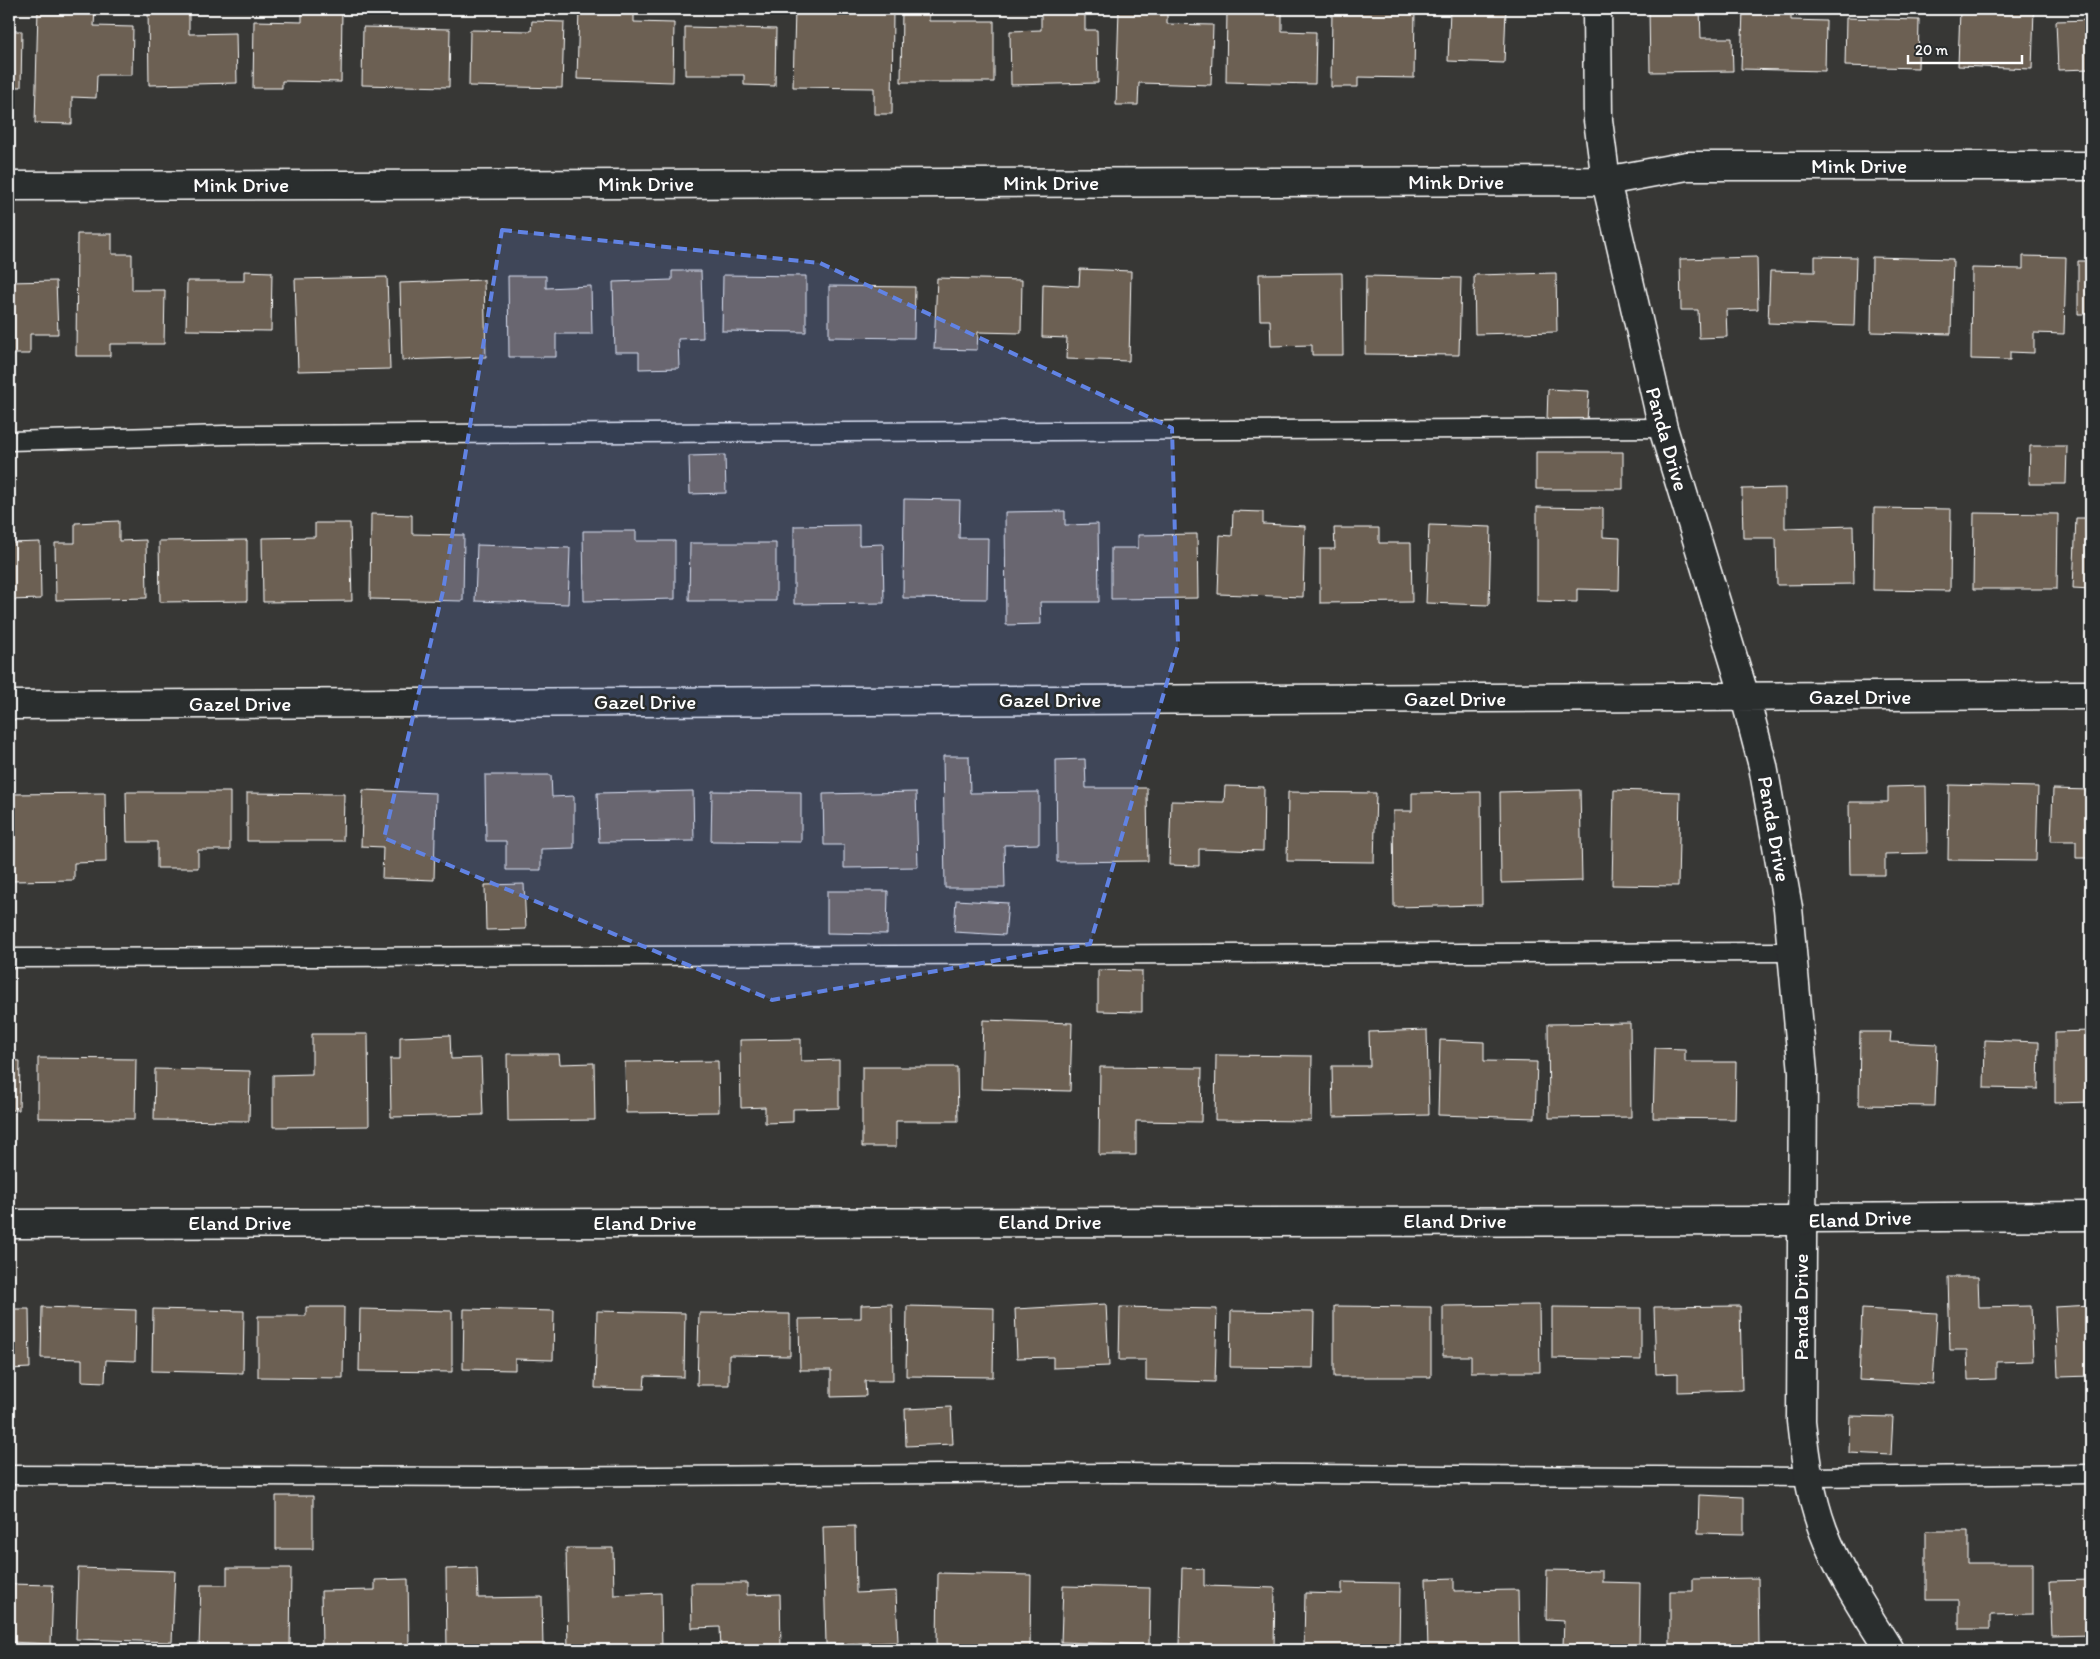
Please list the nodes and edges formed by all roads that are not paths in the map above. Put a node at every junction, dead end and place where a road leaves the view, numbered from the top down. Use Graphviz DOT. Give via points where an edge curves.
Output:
graph roads {
  1 [pos="1597,9"];
  2 [pos="2091,166"];
  3 [pos="1606,182"];
  4 [pos="9,186"];
  5 [pos="1663,428"];
  6 [pos="9,440"];
  7 [pos="2091,695"];
  8 [pos="1745,697"];
  9 [pos="9,705"];
  10 [pos="1791,952"];
  11 [pos="9,958"];
  12 [pos="2091,1216"];
  13 [pos="1801,1221"];
  14 [pos="9,1224"];
  15 [pos="2091,1474"];
  16 [pos="9,1475"];
  17 [pos="1808,1476"];
  18 [pos="1889,1650"];
  1 -- 3 [label="street, Panda Drive" via="1598,120"];
  2 -- 3 [label="street, Mink Drive" via="1687,166"];
  3 -- 4 [label="street, Mink Drive"];
  3 -- 5 [label="street, Panda Drive"];
  5 -- 6 [label="lane" via="225,435"];
  5 -- 8 [label="street, Panda Drive"];
  7 -- 8 [label="street, Gazel Drive"];
  8 -- 9 [label="street, Gazel Drive"];
  8 -- 10 [label="street, Panda Drive" via="1763,766 1788,908"];
  10 -- 11 [label="lane"];
  10 -- 13 [label="street, Panda Drive" via="1803,1072"];
  12 -- 13 [label="street, Eland Drive" via="1812,1218"];
  13 -- 14 [label="street, Eland Drive"];
  13 -- 17 [label="street, Panda Drive" via="1801,1421"];
  15 -- 17 [label="lane"];
  16 -- 17 [label="lane" via="506,1477 1122,1473"];
  17 -- 18 [label="street, Panda Drive" via="1823,1530 1838,1563"];
}
